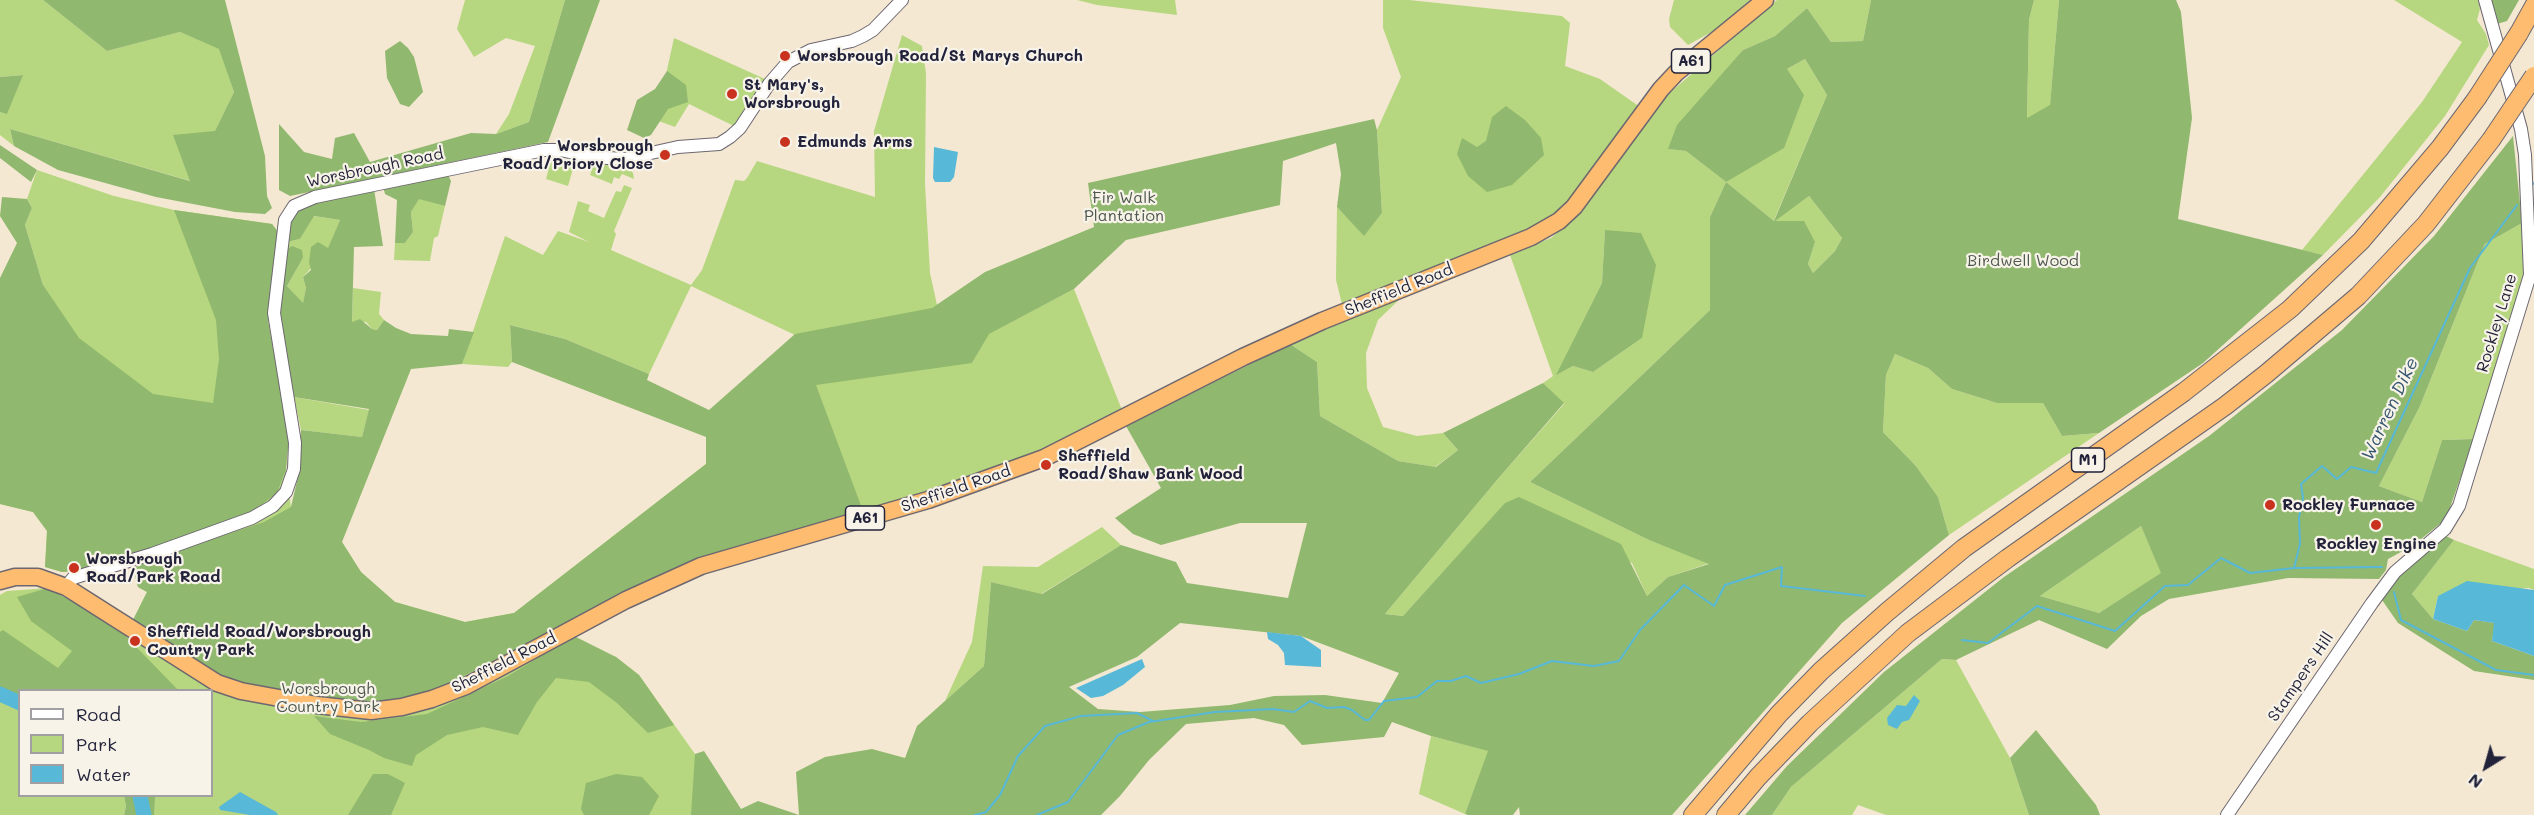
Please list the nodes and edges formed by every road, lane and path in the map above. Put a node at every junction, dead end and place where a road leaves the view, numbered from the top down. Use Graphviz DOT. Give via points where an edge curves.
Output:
graph roads {
  1 [pos="902,0"];
  2 [pos="1764,0"];
  3 [pos="2486,0"];
  4 [pos="2534,6"];
  5 [pos="2534,76"];
  6 [pos="2406,561"];
  7 [pos="0,581"];
  8 [pos="66,587"];
  9 [pos="1693,815"];
  10 [pos="1726,815"];
  11 [pos="2227,815"];
  1 -- 8 [label="street, Worsbrough Road" via="863,36 811,50 788,63 740,128 719,144 678,147 624,159 544,150 315,197 294,206 285,220 274,312 295,443 294,469 286,492 273,506 252,518 73,578"];
  2 -- 8 [label="highway, Sheffield Road / A61" via="1669,81 1574,207 1531,237 1322,321 1044,458 928,500 701,566 626,600 466,686 432,699 402,708 371,711 241,691 217,682"];
  3 -- 6 [label="street, Rockley Lane" via="2521,129 2530,275 2456,513 2445,529"];
  4 -- 9 [label="highway, M1, bridge" via="2477,98 2440,148 2329,273 2290,309 2184,392 1964,548 1887,612 1779,714"];
  5 -- 10 [label="highway, M1, bridge" via="2426,224 2358,296 2225,406 1908,633 1810,723"];
  6 -- 11 [label="street, Stampers Hill" via="2372,603"];
  7 -- 8 [label="highway, A61" via="38,578"];
}
